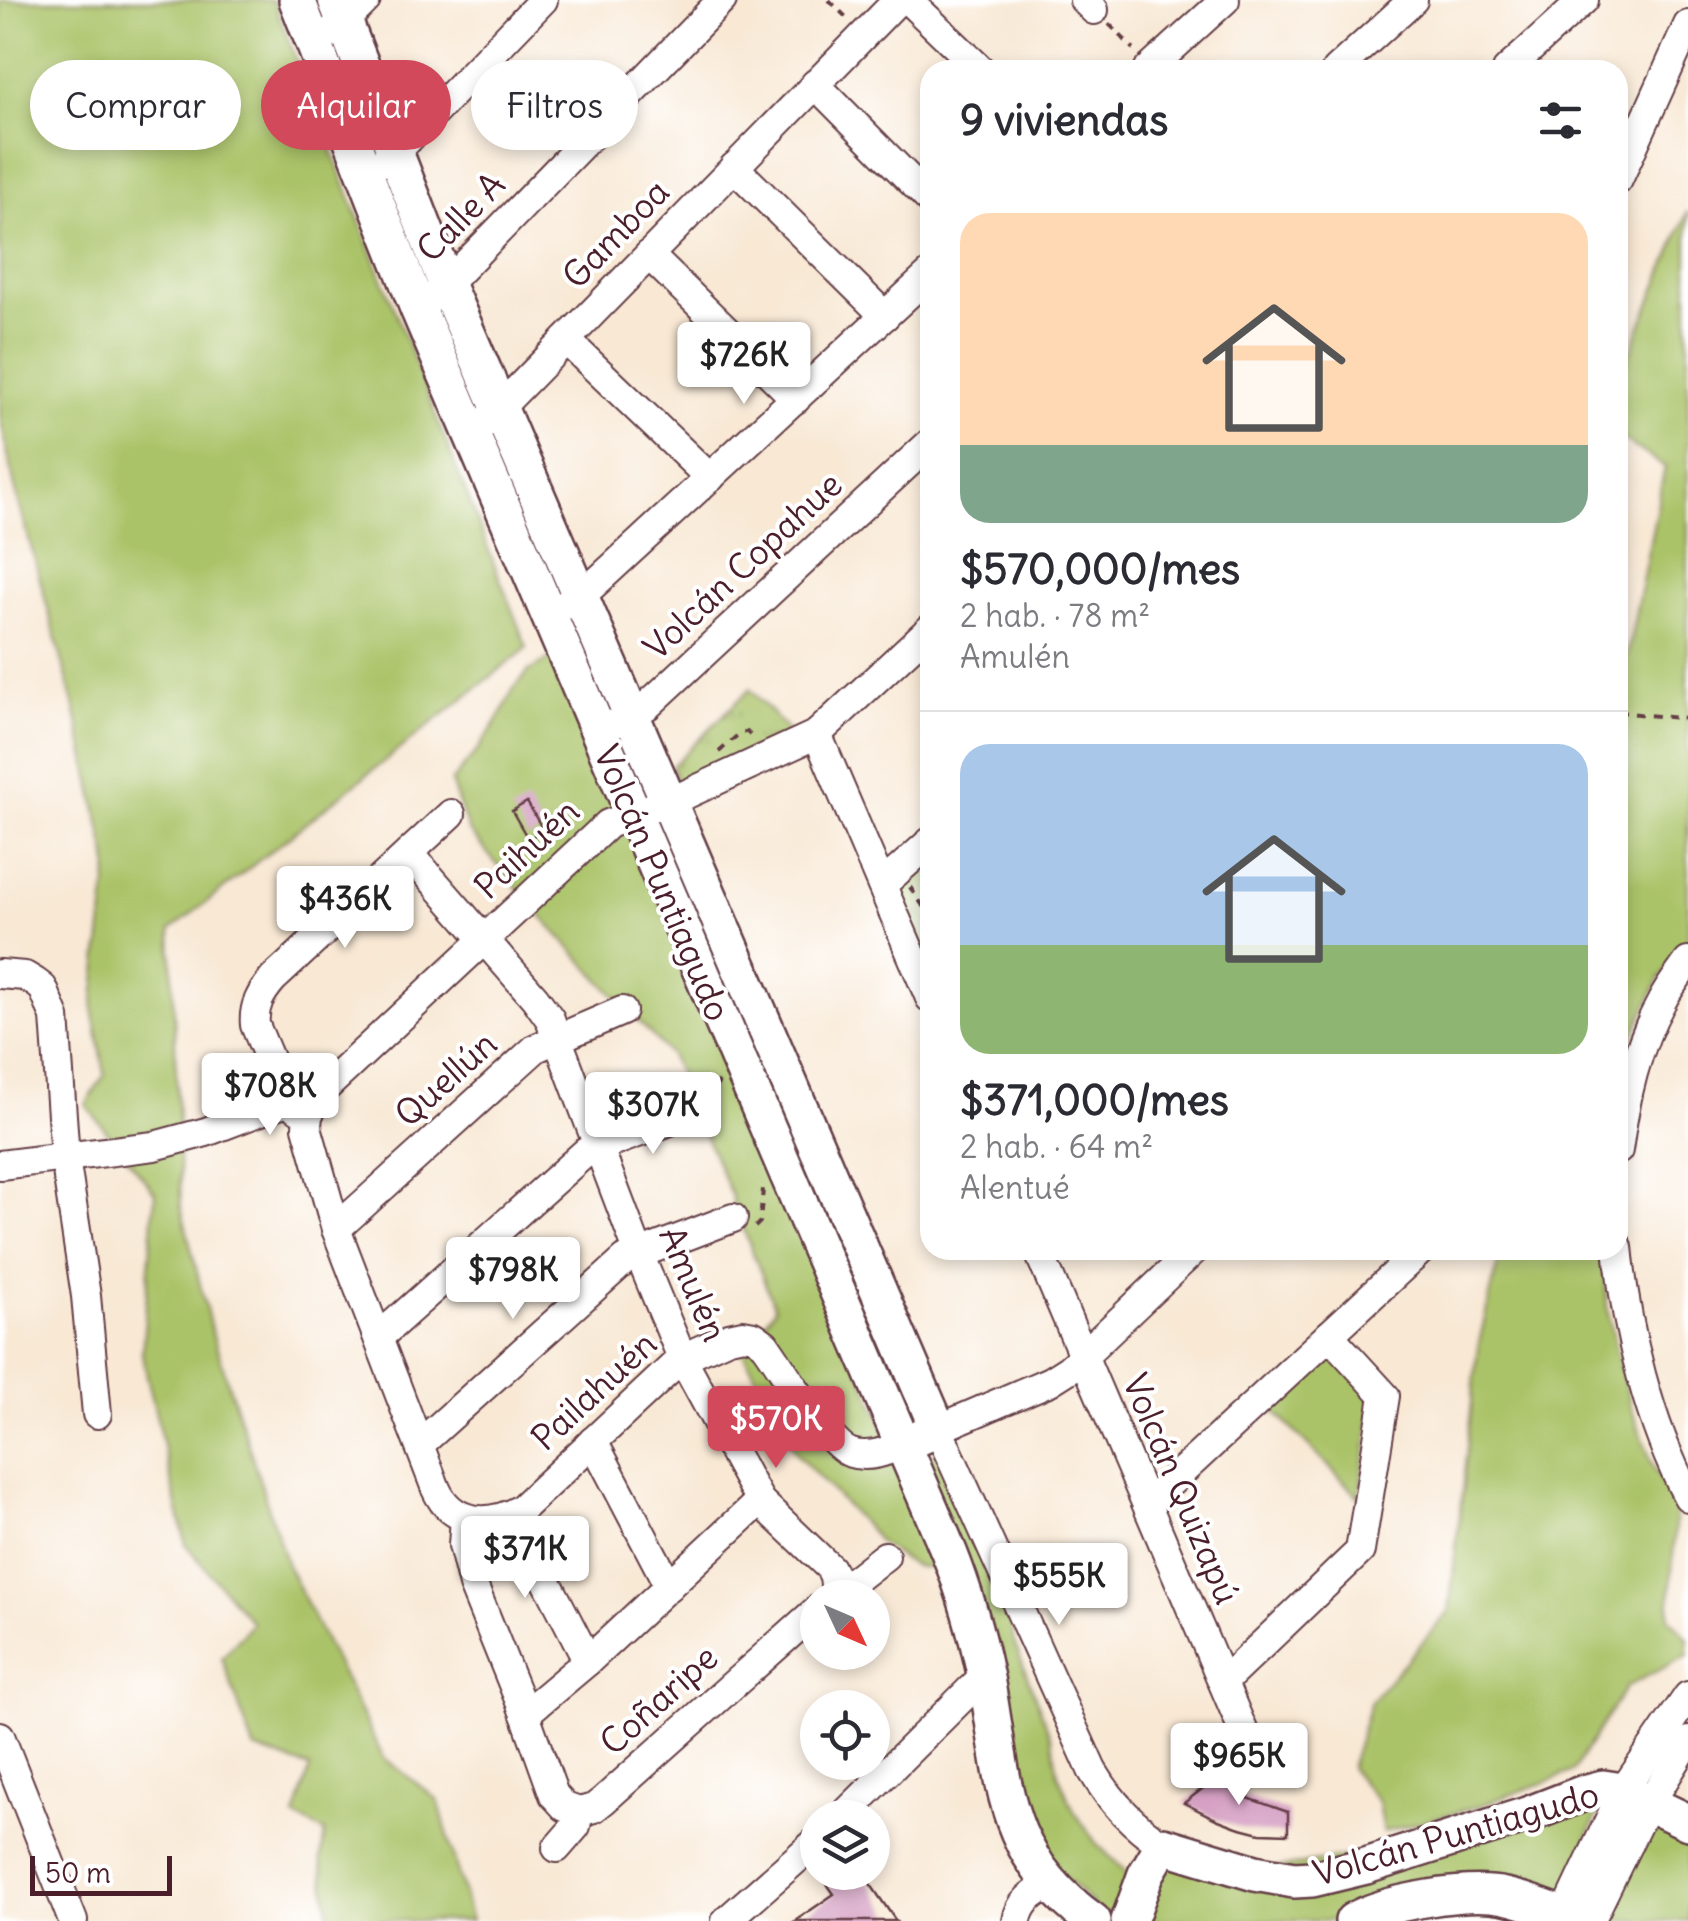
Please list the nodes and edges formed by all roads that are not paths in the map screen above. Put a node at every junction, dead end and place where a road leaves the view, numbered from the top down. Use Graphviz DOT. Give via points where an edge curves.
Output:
graph roads {
  1 [pos="297,0"];
  2 [pos="543,0"];
  3 [pos="722,0"];
  4 [pos="898,0"];
  5 [pos="908,0"];
  6 [pos="1224,0"];
  7 [pos="1413,0"];
  8 [pos="1584,0"];
  9 [pos="349,7"];
  10 [pos="1688,24"];
  11 [pos="313,44"];
  12 [pos="971,60"];
  13 [pos="1159,60"];
  14 [pos="1347,60"];
  15 [pos="1518,60"];
  16 [pos="815,84"];
  17 [pos="1656,92"];
  18 [pos="1628,118"];
  19 [pos="395,153"];
  20 [pos="1628,157"];
  21 [pos="734,168"];
  22 [pos="365,174"];
  23 [pos="920,190"];
  24 [pos="648,255"];
  25 [pos="920,283"];
  26 [pos="447,286"];
  27 [pos="419,311"];
  28 [pos="885,316"];
  29 [pos="566,340"];
  30 [pos="796,398"];
  31 [pos="499,408"];
  32 [pos="472,436"];
  33 [pos="920,452"];
  34 [pos="710,478"];
  35 [pos="581,596"];
  36 [pos="549,615"];
  37 [pos="920,638"];
  38 [pos="632,716"];
  39 [pos="597,731"];
  40 [pos="817,734"];
  41 [pos="668,801"];
  42 [pos="451,814"];
  43 [pos="632,814"];
  44 [pos="920,851"];
  45 [pos="409,853"];
  46 [pos="890,878"];
  47 [pos="484,940"];
  48 [pos="1688,962"];
  49 [pos="920,968"];
  50 [pos="0,974"];
  51 [pos="622,1012"];
  52 [pos="557,1038"];
  53 [pos="1628,1092"];
  54 [pos="297,1108"];
  55 [pos="689,1114"];
  56 [pos="810,1134"];
  57 [pos="598,1146"];
  58 [pos="776,1147"];
  59 [pos="65,1158"];
  60 [pos="0,1165"];
  61 [pos="733,1218"];
  62 [pos="336,1229"];
  63 [pos="639,1254"];
  64 [pos="1042,1260"];
  65 [pos="1183,1260"];
  66 [pos="1410,1260"];
  67 [pos="1619,1260"];
  68 [pos="1329,1335"];
  69 [pos="379,1337"];
  70 [pos="1083,1355"];
  71 [pos="682,1358"];
  72 [pos="96,1414"];
  73 [pos="938,1429"];
  74 [pos="593,1441"];
  75 [pos="420,1444"];
  76 [pos="904,1444"];
  77 [pos="1688,1498"];
  78 [pos="760,1501"];
  79 [pos="1147,1504"];
  80 [pos="512,1514"];
  81 [pos="465,1518"];
  82 [pos="884,1556"];
  83 [pos="833,1580"];
  84 [pos="854,1580"];
  85 [pos="669,1586"];
  86 [pos="800,1625"];
  87 [pos="588,1662"];
  88 [pos="985,1674"];
  89 [pos="1223,1682"];
  90 [pos="1688,1696"];
  91 [pos="525,1714"];
  92 [pos="0,1736"];
  93 [pos="1688,1741"];
  94 [pos="1256,1758"];
  95 [pos="1636,1797"];
  96 [pos="859,1800"];
  97 [pos="579,1812"];
  98 [pos="1688,1822"];
  99 [pos="1163,1845"];
  100 [pos="556,1848"];
  101 [pos="800,1856"];
  102 [pos="1050,1884"];
  103 [pos="1578,1919"];
  104 [pos="73,1921"];
  105 [pos="726,1921"];
  106 [pos="1017,1921"];
  107 [pos="1093,1921"];
  108 [pos="1129,1921"];
  109 [pos="1353,1921"];
  1 -- 11 [label="main road, Volcán Puntiagudo"];
  2 -- 19 [label="street"];
  3 -- 26 [label="street, Calle A"];
  4 -- 16 [label="street, Gamboa"];
  5 -- 12 [label="street"];
  6 -- 13 [label="street"];
  7 -- 14 [label="street"];
  8 -- 15 [label="street"];
  9 -- 11 [label="street"];
  9 -- 19 [label="main road, Volcán Puntiagudo"];
  10 -- 17 [label="street"];
  11 -- 22 [label="main road, Volcán Puntiagudo"];
  16 -- 21 [label="street, Gamboa"];
  16 -- 23 [label="street"];
  17 -- 18 [label="street"];
  17 -- 20 [label="street"];
  19 -- 22 [label="street"];
  19 -- 26 [label="main road, Volcán Puntiagudo"];
  21 -- 24 [label="street, Gamboa"];
  21 -- 28 [label="street"];
  22 -- 27 [label="main road, Volcán Puntiagudo"];
  24 -- 29 [label="street, Gamboa"];
  24 -- 30 [label="street"];
  25 -- 28 [label="street"];
  26 -- 27 [label="street, Calle A"];
  26 -- 31 [label="main road, Volcán Puntiagudo"];
  27 -- 32 [label="main road, Volcán Puntiagudo"];
  28 -- 30 [label="street"];
  29 -- 31 [label="street, Gamboa"];
  29 -- 34 [label="street"];
  30 -- 34 [label="street"];
  31 -- 32 [label="street, Gamboa"];
  31 -- 35 [label="main road, Volcán Puntiagudo"];
  32 -- 36 [label="main road, Volcán Puntiagudo"];
  33 -- 38 [label="street, Volcán Copahue"];
  34 -- 35 [label="street"];
  35 -- 36 [label="street"];
  35 -- 38 [label="main road, Volcán Puntiagudo"];
  36 -- 39 [label="main road, Volcán Puntiagudo"];
  37 -- 40 [label="street, Paihuén"];
  38 -- 39 [label="street, Volcán Copahue"];
  38 -- 41 [label="main road, Volcán Puntiagudo"];
  39 -- 43 [label="main road, Volcán Puntiagudo"];
  40 -- 41 [label="street, Paihuén"];
  40 -- 46 [label="street"];
  41 -- 43 [label="street, Paihuén"];
  41 -- 56 [label="main road, Volcán Puntiagudo"];
  42 -- 45 [label="street"];
  43 -- 47 [label="street, Paihuén" via="599,831"];
  43 -- 58 [label="main road, Volcán Puntiagudo"];
  44 -- 46 [label="street"];
  45 -- 47 [label="street, Amulén"];
  45 -- 54 [label="street" via="272,979 258,1001 255,1024"];
  46 -- 49 [label="street"];
  47 -- 52 [label="street, Amulén" via="535,998"];
  47 -- 54 [label="street, Paihuén"];
  48 -- 53 [label="street" via="1647,1032"];
  50 -- 59 [label="street" via="25,976 50,1001"];
  51 -- 52 [label="street, Quellún"];
  52 -- 57 [label="street, Amulén"];
  52 -- 62 [label="street, Quellún" via="536,1048"];
  54 -- 59 [label="street" via="154,1146"];
  54 -- 62 [label="street"];
  55 -- 57 [label="street"];
  56 -- 58 [label="main road"];
  56 -- 73 [label="main road, Volcán Puntiagudo"];
  57 -- 63 [label="street, Amulén"];
  57 -- 69 [label="street"];
  58 -- 76 [label="main road, Volcán Puntiagudo"];
  59 -- 60 [label="street"];
  59 -- 72 [label="street"];
  61 -- 63 [label="street"];
  62 -- 69 [label="street"];
  63 -- 71 [label="street, Amulén"];
  63 -- 75 [label="street"];
  64 -- 70 [label="street, Volcán Quizapú"];
  65 -- 70 [label="street"];
  66 -- 68 [label="street"];
  67 -- 77 [label="street" via="1641,1371"];
  68 -- 79 [label="street"];
  68 -- 89 [label="street" via="1385,1396 1360,1551"];
  69 -- 75 [label="street"];
  70 -- 73 [label="street" via="1050,1380"];
  70 -- 79 [label="street, Volcán Quizapú"];
  71 -- 74 [label="street, Pailahuén"];
  71 -- 76 [label="street, Pailahuén" via="728,1337 754,1336 842,1448 869,1456"];
  71 -- 78 [label="street, Amulén"];
  73 -- 76 [label="main road"];
  73 -- 99 [label="street, Volcán Puntiagudo" via="1092,1770 1123,1814"];
  74 -- 80 [label="street, Pailahuén"];
  74 -- 85 [label="street"];
  75 -- 81 [label="street" via="440,1497"];
  76 -- 88 [label="main road, Volcán Puntiagudo" via="957,1573"];
  78 -- 83 [label="street, Amulén" via="830,1568"];
  78 -- 85 [label="street"];
  79 -- 89 [label="street, Volcán Quizapú"];
  80 -- 81 [label="street"];
  80 -- 87 [label="street"];
  81 -- 91 [label="street" via="468,1572"];
  82 -- 84 [label="street"];
  85 -- 87 [label="street"];
  86 -- 97 [label="street, Coñaripe" via="604,1800"];
  87 -- 91 [label="street"];
  88 -- 96 [label="street"];
  88 -- 102 [label="main road, Volcán Puntiagudo" via="1009,1810"];
  89 -- 94 [label="street, Volcán Quizapú"];
  90 -- 95 [label="street"];
  91 -- 97 [label="street" via="554,1795"];
  92 -- 104 [label="street"];
  93 -- 95 [label="street"];
  95 -- 98 [label="main road, Volcán Puntiagudo"];
  95 -- 99 [label="main road, Volcán Puntiagudo" via="1608,1788 1591,1791 1312,1879 1279,1879"];
  95 -- 103 [label="street"];
  97 -- 100 [label="street, Coñaripe" via="576,1826"];
  99 -- 108 [label="main road"];
  101 -- 105 [label="street"];
  102 -- 106 [label="street" via="1026,1900"];
  102 -- 107 [label="main road, Volcán Puntiagudo"];
  103 -- 109 [label="main road, Volcán Puntiagudo" via="1479,1894 1387,1908"];
}
